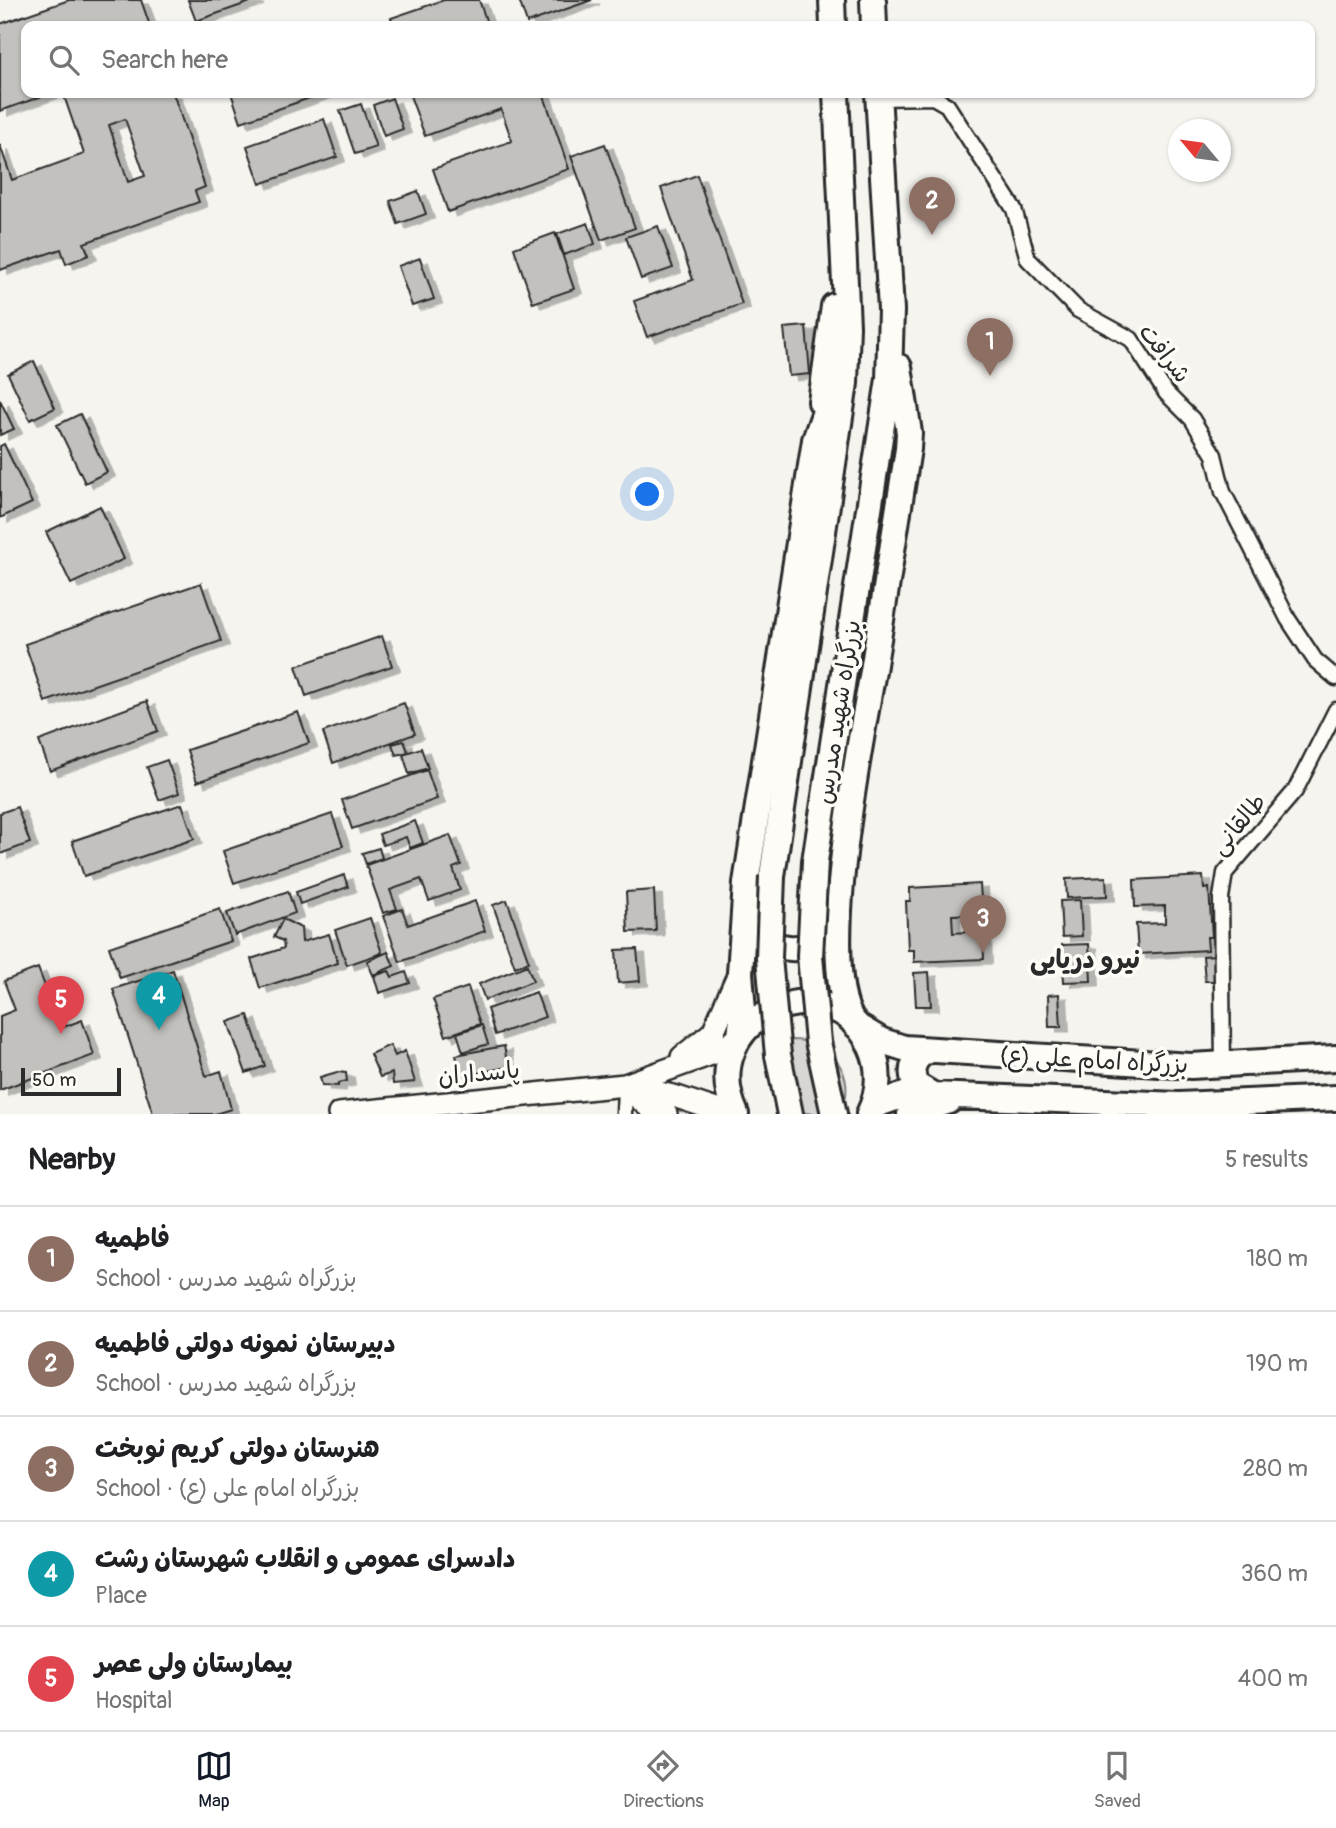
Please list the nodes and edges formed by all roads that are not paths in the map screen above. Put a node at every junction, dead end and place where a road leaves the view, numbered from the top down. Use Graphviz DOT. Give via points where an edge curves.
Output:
graph roads {
  1 [pos="832,0"];
  2 [pos="873,0"];
  3 [pos="833,21"];
  4 [pos="874,21"];
  5 [pos="836,98"];
  6 [pos="878,98"];
  7 [pos="935,98"];
  8 [pos="843,243"];
  9 [pos="891,310"];
  10 [pos="847,349"];
  11 [pos="815,440"];
  12 [pos="1336,678"];
  13 [pos="1336,710"];
  14 [pos="745,905"];
  15 [pos="840,909"];
  16 [pos="741,968"];
  17 [pos="856,1025"];
  18 [pos="739,1037"];
  19 [pos="932,1050"];
  20 [pos="1336,1058"];
  21 [pos="1223,1065"];
  22 [pos="659,1073"];
  23 [pos="625,1086"];
  24 [pos="931,1094"];
  25 [pos="966,1096"];
  26 [pos="1336,1098"];
  27 [pos="433,1109"];
  28 [pos="871,1111"];
  29 [pos="339,1114"];
  30 [pos="625,1114"];
  31 [pos="666,1114"];
  32 [pos="727,1114"];
  33 [pos="736,1114"];
  34 [pos="790,1114"];
  35 [pos="834,1114"];
  36 [pos="910,1114"];
  1 -- 3 [label="highway"];
  2 -- 4 [label="highway"];
  5 -- 8 [label="highway, بزرگراه شهید مدرس"];
  6 -- 9 [label="highway, بزرگراه شهید مدرس"];
  7 -- 12 [label="street, شرافت" via="947,104 1014,209 1028,258 1078,310 1131,338 1166,393 1192,419 1214,455 1223,492 1288,620 1315,660"];
  8 -- 10 [label="highway, بزرگراه شهید مدرس"];
  8 -- 11 [label="highway"];
  9 -- 15 [label="highway, بزرگراه شهید مدرس" via="909,442 845,847"];
  9 -- 35 [label="highway, بزرگراه شهید مدرس, bridge" via="889,379 812,888 814,1013"];
  10 -- 11 [label="highway, بزرگراه شهید مدرس"];
  10 -- 34 [label="highway, بزرگراه شهید مدرس, bridge" via="770,901 772,1015"];
  11 -- 14 [label="highway, بزرگراه شهید مدرس"];
  13 -- 21 [label="street, طالقانی" via="1295,791 1225,873 1221,898"];
  14 -- 15 [label="highway" via="759,936 776,946 795,949 824,937"];
  14 -- 16 [label="highway, بزرگراه شهید مدرس"];
  15 -- 17 [label="highway, بزرگراه شهید مدرس" via="844,1001"];
  16 -- 18 [label="highway, بزرگراه شهید مدرس"];
  16 -- 22 [label="main road" via="711,1034"];
  17 -- 18 [label="highway, بزرگراه امام علی (ع)" via="830,1008 794,1003 767,1012"];
  17 -- 19 [label="highway, بزرگراه امام علی (ع)" via="895,1046"];
  17 -- 28 [label="highway, بزرگراه شهید مدرس" via="877,1064 878,1085"];
  18 -- 22 [label="main road" via="717,1052"];
  18 -- 33 [label="highway, بزرگراه شهید مدرس" via="727,1077"];
  19 -- 21 [label="highway, بزرگراه امام علی (ع)"];
  19 -- 24 [label="highway" via="918,1056 912,1070 916,1085"];
  20 -- 21 [label="highway, بزرگراه امام علی (ع)"];
  22 -- 23 [label="main road"];
  23 -- 27 [label="main road, پاسداران"];
  23 -- 30 [label="street"];
  23 -- 31 [label="main road" via="651,1109"];
  23 -- 32 [label="main road"];
  24 -- 25 [label="highway, بزرگراه امام علی (ع)"];
  24 -- 28 [label="highway, بزرگراه امام علی (ع)" via="902,1094"];
  25 -- 26 [label="highway, بزرگراه امام علی (ع)" via="1179,1105"];
  25 -- 36 [label="highway"];
  27 -- 29 [label="main road, پاسداران"];
}
